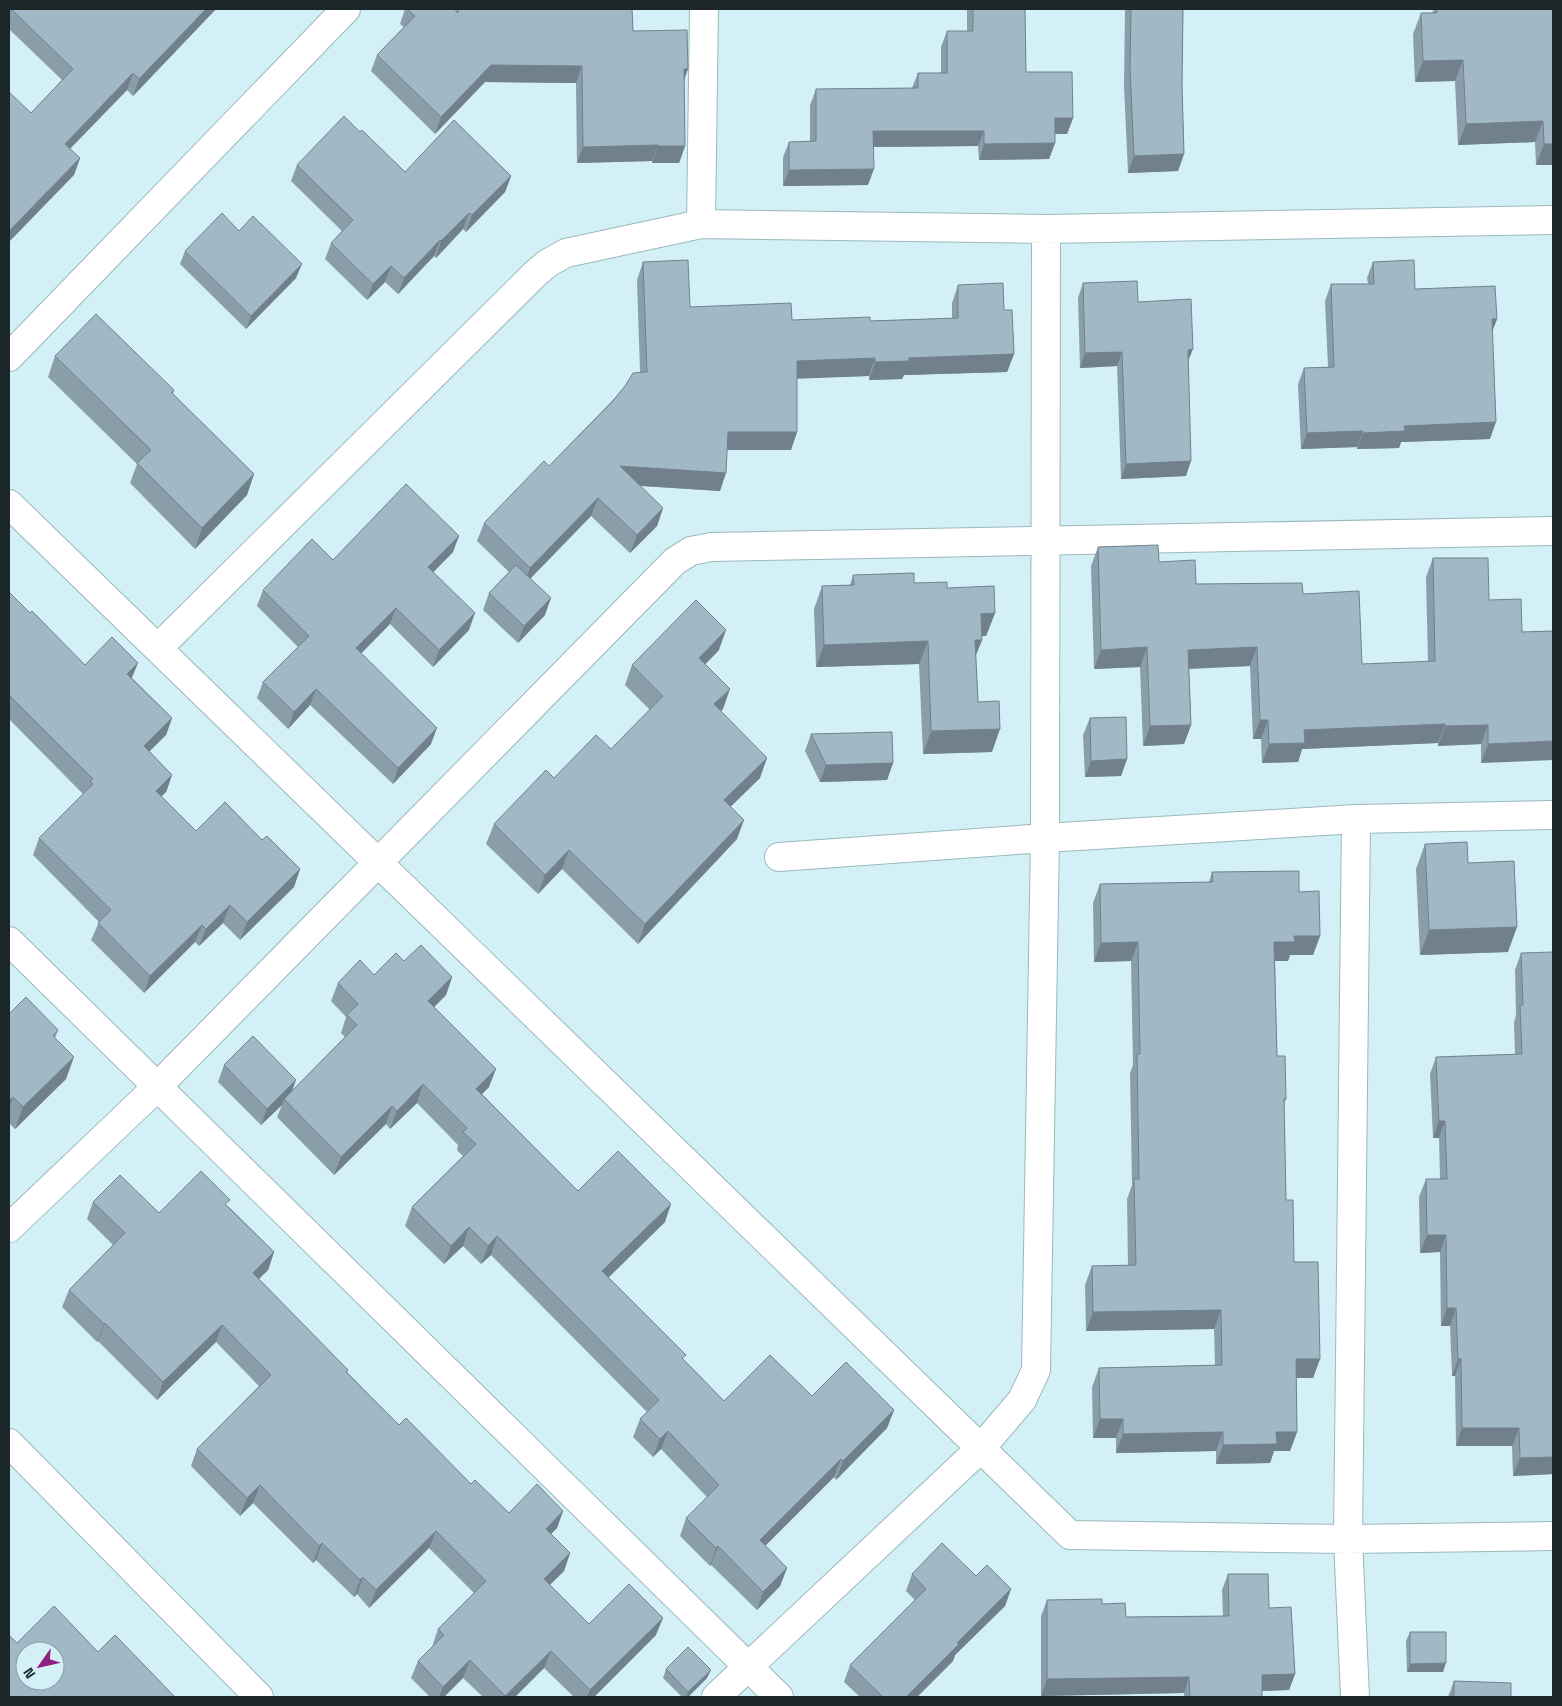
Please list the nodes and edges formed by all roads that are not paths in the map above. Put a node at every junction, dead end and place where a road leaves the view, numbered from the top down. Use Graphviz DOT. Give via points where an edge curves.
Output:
graph roads {
  1 [pos="346,9"];
  2 [pos="704,9"];
  3 [pos="1553,220"];
  4 [pos="701,224"];
  5 [pos="1046,229"];
  6 [pos="9,357"];
  7 [pos="9,504"];
  8 [pos="1553,531"];
  9 [pos="1046,540"];
  10 [pos="158,648"];
  11 [pos="1553,815"];
  12 [pos="1356,819"];
  13 [pos="1045,838"];
  14 [pos="779,857"];
  15 [pos="378,862"];
  16 [pos="9,941"];
  17 [pos="157,1087"];
  18 [pos="9,1228"];
  19 [pos="9,1443"];
  20 [pos="981,1448"];
  21 [pos="1553,1536"];
  22 [pos="1348,1539"];
  23 [pos="747,1666"];
  24 [pos="259,1697"];
  25 [pos="716,1697"];
  26 [pos="779,1697"];
  27 [pos="1355,1697"];
  1 -- 6 [label="street"];
  2 -- 4 [label="street"];
  3 -- 5 [label="street"];
  4 -- 5 [label="street"];
  4 -- 10 [label="street" via="566,253 548,263"];
  5 -- 9 [label="street"];
  7 -- 10 [label="street"];
  8 -- 9 [label="street"];
  9 -- 13 [label="street"];
  9 -- 15 [label="street" via="711,547 691,551 675,561"];
  10 -- 15 [label="street"];
  11 -- 12 [label="street"];
  12 -- 13 [label="street"];
  12 -- 22 [label="street"];
  13 -- 14 [label="street"];
  13 -- 20 [label="street" via="1036,1370 1022,1400"];
  15 -- 17 [label="street"];
  15 -- 20 [label="street"];
  16 -- 17 [label="street"];
  17 -- 18 [label="street"];
  17 -- 23 [label="street"];
  19 -- 24 [label="street"];
  20 -- 22 [label="street" via="1070,1535"];
  20 -- 23 [label="street"];
  21 -- 22 [label="street"];
  22 -- 27 [label="street"];
  23 -- 25 [label="street"];
  23 -- 26 [label="street"];
}
